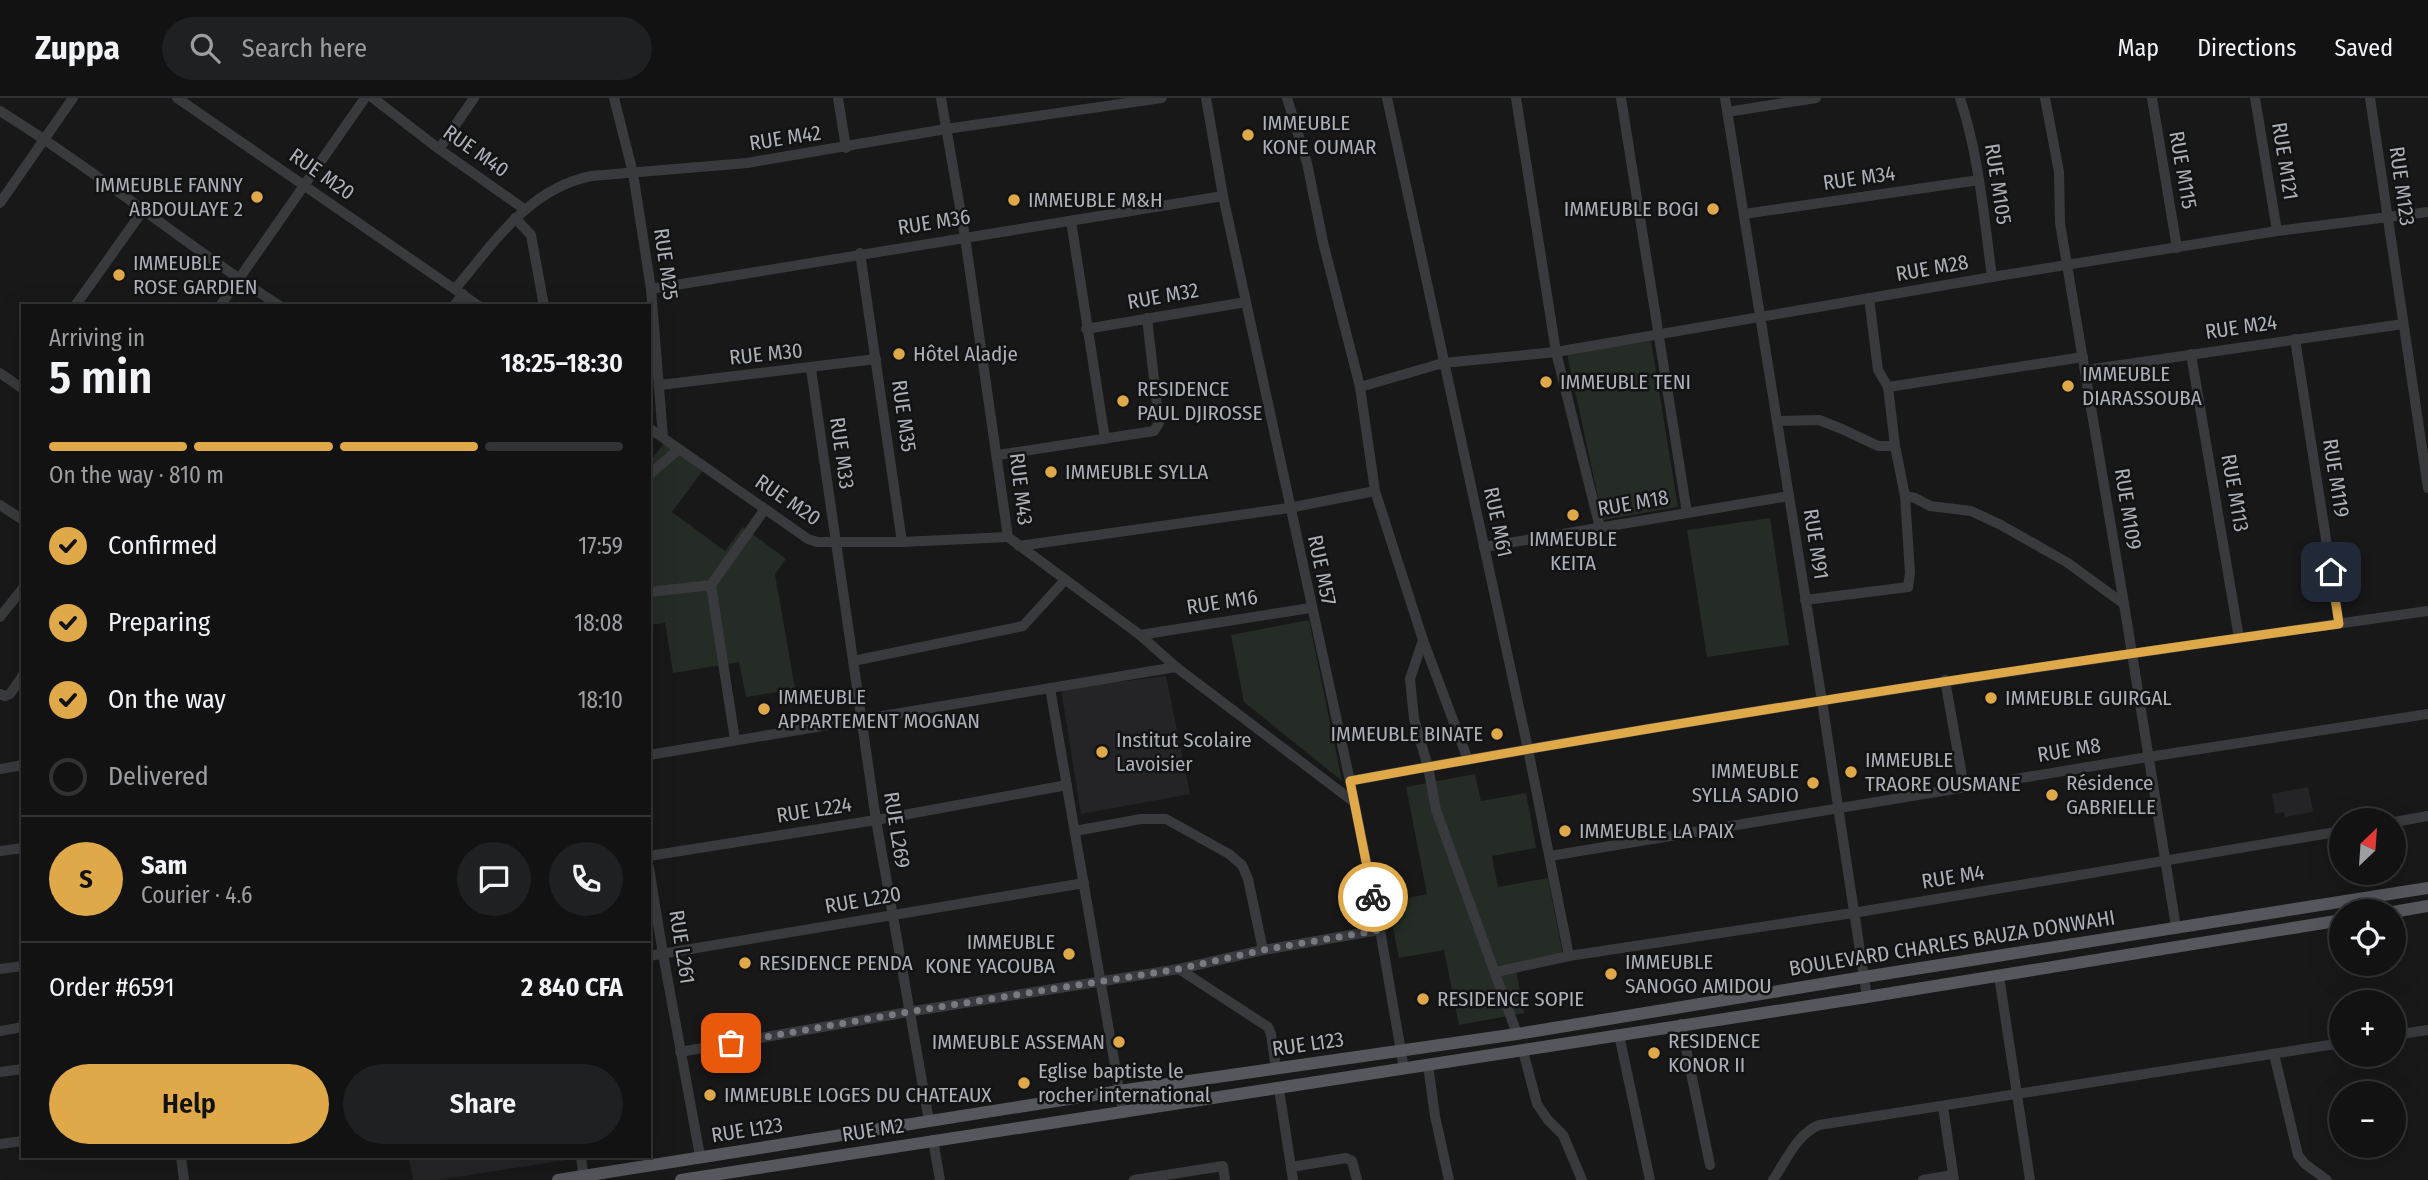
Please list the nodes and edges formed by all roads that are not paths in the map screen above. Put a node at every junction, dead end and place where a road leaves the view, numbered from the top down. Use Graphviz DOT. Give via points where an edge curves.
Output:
graph roads {
  1 [pos="73,98"];
  2 [pos="177,98"];
  3 [pos="365,98"];
  4 [pos="373,98"];
  5 [pos="474,98"];
  6 [pos="614,98"];
  7 [pos="838,98"];
  8 [pos="941,98"];
  9 [pos="1162,98"];
  10 [pos="1206,98"];
  11 [pos="1287,98"];
  12 [pos="1387,98"];
  13 [pos="1516,98"];
  14 [pos="1621,98"];
  15 [pos="1725,98"];
  16 [pos="1816,98"];
  17 [pos="1960,98"];
  18 [pos="2045,98"];
  19 [pos="2151,98"];
  20 [pos="2255,98"];
  21 [pos="2370,98"];
  22 [pos="0,111"];
  23 [pos="1727,112"];
  24 [pos="946,129"];
  25 [pos="45,139"];
  26 [pos="846,148"];
  27 [pos="439,149"];
  28 [pos="634,173"];
  29 [pos="1979,180"];
  30 [pos="305,186"];
  31 [pos="1223,196"];
  32 [pos="0,204"];
  33 [pos="524,208"];
  34 [pos="144,209"];
  35 [pos="2428,212"];
  36 [pos="1744,214"];
  37 [pos="2386,215"];
  38 [pos="515,218"];
  39 [pos="1071,221"];
  40 [pos="2277,231"];
  41 [pos="965,237"];
  42 [pos="2177,248"];
  43 [pos="860,254"];
  44 [pos="2068,266"];
  45 [pos="1992,277"];
  46 [pos="239,280"];
  47 [pos="651,289"];
  48 [pos="459,292"];
  49 [pos="1869,298"];
  50 [pos="1246,302"];
  51 [pos="76,304"];
  52 [pos="221,304"];
  53 [pos="277,304"];
  54 [pos="455,304"];
  55 [pos="476,304"];
  56 [pos="544,304"];
  57 [pos="1761,316"];
  58 [pos="1147,318"];
  59 [pos="2403,324"];
  60 [pos="1086,329"];
  61 [pos="1658,334"];
  62 [pos="2295,339"];
  63 [pos="1556,352"];
  64 [pos="2191,354"];
  65 [pos="2083,356"];
  66 [pos="877,359"];
  67 [pos="1443,363"];
  68 [pos="811,369"];
  69 [pos="2085,370"];
  70 [pos="0,373"];
  71 [pos="21,384"];
  72 [pos="660,385"];
  73 [pos="1360,387"];
  74 [pos="1888,387"];
  75 [pos="1777,421"];
  76 [pos="651,429"];
  77 [pos="663,437"];
  78 [pos="1105,439"];
  79 [pos="1895,446"];
  80 [pos="679,449"];
  81 [pos="998,454"];
  82 [pos="651,473"];
  83 [pos="2428,488"];
  84 [pos="1375,491"];
  85 [pos="1789,496"];
  86 [pos="1905,496"];
  87 [pos="0,505"];
  88 [pos="1289,508"];
  89 [pos="765,509"];
  90 [pos="1688,513"];
  91 [pos="21,519"];
  92 [pos="1600,528"];
  93 [pos="1008,537"];
  94 [pos="902,542"];
  95 [pos="836,543"];
  96 [pos="1019,546"];
  97 [pos="1484,547"];
  98 [pos="1065,580"];
  99 [pos="711,585"];
  100 [pos="21,591"];
  101 [pos="651,592"];
  102 [pos="1805,600"];
  103 [pos="2124,604"];
  104 [pos="1310,608"];
  105 [pos="2428,611"];
  106 [pos="0,617"];
  107 [pos="2339,624"];
  108 [pos="1140,635"];
  109 [pos="2239,638"];
  110 [pos="1423,640"];
  111 [pos="2131,653"];
  112 [pos="853,661"];
  113 [pos="1177,667"];
  114 [pos="1945,680"];
  115 [pos="20,687"];
  116 [pos="1049,688"];
  117 [pos="0,694"];
  118 [pos="1822,701"];
  119 [pos="2428,714"];
  120 [pos="861,718"];
  121 [pos="735,740"];
  122 [pos="1528,749"];
  123 [pos="651,755"];
  124 [pos="2148,757"];
  125 [pos="1468,760"];
  126 [pos="21,765"];
  127 [pos="1428,767"];
  128 [pos="0,769"];
  129 [pos="1350,781"];
  130 [pos="1067,785"];
  131 [pos="1964,787"];
  132 [pos="1354,802"];
  133 [pos="1838,809"];
  134 [pos="2428,816"];
  135 [pos="876,820"];
  136 [pos="2406,820"];
  137 [pos="1075,831"];
  138 [pos="2329,833"];
  139 [pos="21,848"];
  140 [pos="0,851"];
  141 [pos="651,856"];
  142 [pos="1550,856"];
  143 [pos="2166,862"];
  144 [pos="651,880"];
  145 [pos="1084,883"];
  146 [pos="2428,888"];
  147 [pos="2428,906"];
  148 [pos="2406,910"];
  149 [pos="1853,913"];
  150 [pos="892,915"];
  151 [pos="2329,922"];
  152 [pos="2176,927"];
  153 [pos="1380,930"];
  154 [pos="1263,950"];
  155 [pos="663,954"];
  156 [pos="651,956"];
  157 [pos="1569,956"];
  158 [pos="21,966"];
  159 [pos="1179,969"];
  160 [pos="0,970"];
  161 [pos="1496,972"];
  162 [pos="1999,976"];
  163 [pos="1864,977"];
  164 [pos="1100,982"];
  165 [pos="1867,997"];
  166 [pos="908,1012"];
  167 [pos="1681,1024"];
  168 [pos="21,1027"];
  169 [pos="2428,1030"];
  170 [pos="0,1031"];
  171 [pos="2406,1033"];
  172 [pos="1517,1034"];
  173 [pos="1619,1035"];
  174 [pos="2329,1045"];
  175 [pos="1400,1050"];
  176 [pos="1523,1051"];
  177 [pos="680,1052"];
  178 [pos="2274,1054"];
  179 [pos="1428,1065"];
  180 [pos="1276,1068"];
  181 [pos="21,1069"];
  182 [pos="1404,1069"];
  183 [pos="0,1072"];
  184 [pos="1279,1088"];
  185 [pos="1119,1091"];
  186 [pos="2017,1095"];
  187 [pos="1943,1107"];
  188 [pos="1123,1112"];
  189 [pos="929,1121"];
  190 [pos="933,1140"];
  191 [pos="21,1141"];
  192 [pos="0,1144"];
  193 [pos="700,1156"];
  194 [pos="181,1158"];
  195 [pos="581,1158"];
  196 [pos="1710,1165"];
  197 [pos="1291,1167"];
  198 [pos="748,1175"];
  199 [pos="1954,1177"];
  200 [pos="584,1178"];
  201 [pos="184,1180"];
  202 [pos="558,1180"];
  203 [pos="681,1180"];
  204 [pos="940,1180"];
  205 [pos="1134,1180"];
  206 [pos="1226,1180"];
  207 [pos="1293,1180"];
  208 [pos="1357,1180"];
  209 [pos="1449,1180"];
  210 [pos="1582,1180"];
  211 [pos="1650,1180"];
  212 [pos="1773,1180"];
  213 [pos="1923,1180"];
  214 [pos="2030,1180"];
  215 [pos="2327,1180"];
  1 -- 25 [label="street"];
  2 -- 30 [label="street, RUE M20"];
  3 -- 30 [label="street"];
  4 -- 27 [label="street, RUE M40"];
  5 -- 27 [label="street"];
  6 -- 28 [label="street, RUE M25"];
  7 -- 26 [label="street"];
  8 -- 24 [label="street, RUE M43"];
  9 -- 24 [label="street, RUE M42"];
  10 -- 31 [label="street, RUE M57"];
  11 -- 73 [label="street"];
  12 -- 67 [label="street, RUE M61"];
  13 -- 63 [label="street"];
  14 -- 61 [label="street"];
  15 -- 23 [label="street, RUE M91"];
  16 -- 23 [label="street"];
  17 -- 29 [label="street, RUE M105"];
  18 -- 44 [label="street, RUE M109" via="2059,172 2060,223"];
  19 -- 42 [label="street, RUE M115"];
  20 -- 40 [label="street, RUE M121"];
  21 -- 37 [label="street, RUE M123"];
  22 -- 25 [label="street"];
  23 -- 36 [label="street, RUE M91"];
  24 -- 26 [label="street, RUE M42"];
  24 -- 41 [label="street, RUE M43"];
  25 -- 32 [label="street"];
  25 -- 34 [label="street"];
  26 -- 28 [label="street, RUE M42"];
  27 -- 33 [label="street, RUE M40"];
  28 -- 33 [label="street, RUE M42" via="576,179"];
  28 -- 47 [label="street, RUE M25"];
  29 -- 36 [label="street, RUE M34"];
  29 -- 45 [label="street, RUE M105"];
  30 -- 46 [label="street"];
  30 -- 48 [label="street, RUE M20"];
  31 -- 39 [label="street, RUE M36"];
  31 -- 50 [label="street, RUE M57"];
  33 -- 38 [label="street, RUE M42"];
  34 -- 46 [label="street"];
  34 -- 51 [label="street"];
  35 -- 37 [label="street, RUE M28"];
  36 -- 57 [label="street, RUE M91"];
  37 -- 40 [label="street, RUE M28"];
  37 -- 59 [label="street, RUE M123"];
  38 -- 48 [label="street, RUE M42"];
  38 -- 56 [label="street" via="531,235"];
  39 -- 41 [label="street, RUE M36"];
  39 -- 60 [label="street"];
  40 -- 42 [label="street, RUE M28"];
  41 -- 43 [label="street, RUE M36"];
  41 -- 81 [label="street, RUE M43"];
  42 -- 44 [label="street, RUE M28"];
  43 -- 47 [label="street, RUE M36"];
  43 -- 66 [label="street, RUE M35"];
  44 -- 45 [label="street, RUE M28"];
  44 -- 65 [label="street, RUE M109"];
  45 -- 49 [label="street, RUE M28"];
  46 -- 52 [label="street"];
  46 -- 53 [label="street"];
  47 -- 72 [label="street, RUE M25"];
  48 -- 54 [label="street, RUE M42"];
  48 -- 55 [label="street, RUE M20"];
  49 -- 57 [label="street, RUE M28"];
  49 -- 74 [label="street" via="1878,370"];
  50 -- 58 [label="street, RUE M32"];
  50 -- 88 [label="street, RUE M57"];
  57 -- 61 [label="street, RUE M28"];
  57 -- 75 [label="street, RUE M91"];
  58 -- 60 [label="street, RUE M32"];
  58 -- 78 [label="street" via="1159,423 1154,431"];
  59 -- 62 [label="street, RUE M24"];
  59 -- 83 [label="street, RUE M123"];
  60 -- 78 [label="street"];
  61 -- 63 [label="street, RUE M28"];
  61 -- 90 [label="street"];
  62 -- 64 [label="street, RUE M24"];
  62 -- 107 [label="street, RUE M119"];
  63 -- 67 [label="street, RUE M28"];
  63 -- 92 [label="street"];
  64 -- 69 [label="street, RUE M24"];
  64 -- 109 [label="street, RUE M113"];
  65 -- 69 [label="street, RUE M109"];
  65 -- 74 [label="street"];
  66 -- 68 [label="street, RUE M30"];
  66 -- 94 [label="street, RUE M35"];
  67 -- 73 [label="street, RUE M28"];
  67 -- 97 [label="street, RUE M61"];
  68 -- 72 [label="street, RUE M30"];
  68 -- 95 [label="street, RUE M33"];
  69 -- 103 [label="street, RUE M109"];
  70 -- 71 [label="street"];
  72 -- 77 [label="street, RUE M25"];
  73 -- 84 [label="street"];
  74 -- 79 [label="street"];
  75 -- 79 [label="street" via="1819,420 1878,446"];
  75 -- 85 [label="street, RUE M91"];
  76 -- 77 [label="street, RUE M20"];
  77 -- 80 [label="street, RUE M20"];
  78 -- 81 [label="street"];
  79 -- 86 [label="street"];
  80 -- 82 [label="street"];
  80 -- 89 [label="street, RUE M20"];
  81 -- 93 [label="street, RUE M43"];
  84 -- 88 [label="street"];
  84 -- 110 [label="street"];
  85 -- 90 [label="street, RUE M18"];
  85 -- 102 [label="street, RUE M91"];
  86 -- 102 [label="street" via="1908,587"];
  86 -- 103 [label="street" via="1930,506 1971,512 2001,525"];
  87 -- 91 [label="street"];
  88 -- 96 [label="street"];
  88 -- 104 [label="street, RUE M57"];
  89 -- 95 [label="street, RUE M20" via="808,538"];
  89 -- 99 [label="street"];
  90 -- 92 [label="street, RUE M18"];
  92 -- 97 [label="street, RUE M18"];
  93 -- 94 [label="street, RUE M20"];
  93 -- 96 [label="street, RUE M43"];
  94 -- 95 [label="street, RUE M20"];
  95 -- 112 [label="street, RUE L269"];
  96 -- 98 [label="street, RUE M43"];
  97 -- 122 [label="street, RUE M61"];
  98 -- 108 [label="street, RUE M43"];
  98 -- 112 [label="street" via="1023,626"];
  99 -- 101 [label="street"];
  99 -- 121 [label="street"];
  100 -- 106 [label="street"];
  102 -- 118 [label="street, RUE M91"];
  103 -- 111 [label="street, RUE M109"];
  104 -- 108 [label="street, RUE M16"];
  104 -- 129 [label="street, RUE M57"];
  105 -- 107 [label="street"];
  107 -- 109 [label="street"];
  108 -- 113 [label="street, RUE M43"];
  109 -- 111 [label="street"];
  110 -- 125 [label="street"];
  110 -- 127 [label="street" via="1410,679 1414,719"];
  111 -- 114 [label="street"];
  111 -- 124 [label="street, RUE M109"];
  112 -- 120 [label="street, RUE L269"];
  113 -- 116 [label="street"];
  113 -- 132 [label="street, RUE M43"];
  114 -- 118 [label="street"];
  114 -- 131 [label="street"];
  115 -- 117 [label="street" via="5,696"];
  116 -- 120 [label="street"];
  116 -- 130 [label="street"];
  118 -- 122 [label="street"];
  118 -- 133 [label="street, RUE M91"];
  119 -- 124 [label="street, RUE M8"];
  120 -- 121 [label="street"];
  120 -- 135 [label="street, RUE L269"];
  121 -- 123 [label="street"];
  122 -- 125 [label="street"];
  122 -- 142 [label="street, RUE M61"];
  124 -- 131 [label="street, RUE M8"];
  124 -- 143 [label="street, RUE M109"];
  125 -- 127 [label="street"];
  126 -- 128 [label="street"];
  127 -- 129 [label="street"];
  127 -- 161 [label="street" via="1436,810"];
  129 -- 132 [label="street, RUE M57"];
  130 -- 135 [label="street, RUE L224"];
  130 -- 137 [label="street"];
  131 -- 133 [label="street, RUE M8"];
  132 -- 153 [label="street, RUE M57"];
  133 -- 142 [label="street, RUE M8"];
  133 -- 149 [label="street, RUE M91"];
  134 -- 136 [label="street"];
  135 -- 141 [label="street, RUE L224"];
  135 -- 150 [label="street, RUE L269"];
  137 -- 145 [label="street"];
  137 -- 154 [label="street" via="1166,819 1229,854 1242,865 1248,879"];
  138 -- 143 [label="street, RUE M4"];
  139 -- 140 [label="street"];
  142 -- 157 [label="street, RUE M61"];
  143 -- 149 [label="street, RUE M4"];
  143 -- 152 [label="street, RUE M109"];
  144 -- 155 [label="street, RUE L261"];
  145 -- 150 [label="street, RUE L220"];
  145 -- 164 [label="street"];
  146 -- 152 [label="main road, BOULEVARD CHARLES BAUZA DONWAHI"];
  147 -- 148 [label="main road"];
  149 -- 157 [label="street, RUE M4"];
  149 -- 163 [label="street, RUE M91"];
  150 -- 155 [label="street, RUE L220"];
  150 -- 166 [label="street, RUE L269"];
  151 -- 162 [label="main road, BOULEVARD CHARLES BAUZA DONWAHI"];
  152 -- 163 [label="main road, BOULEVARD CHARLES BAUZA DONWAHI"];
  153 -- 154 [label="street"];
  153 -- 175 [label="street, RUE M57"];
  154 -- 159 [label="street"];
  155 -- 156 [label="street, RUE L220"];
  155 -- 177 [label="street, RUE L261"];
  157 -- 161 [label="street, RUE M4"];
  158 -- 160 [label="street"];
  159 -- 164 [label="street"];
  159 -- 180 [label="street" via="1268,1027"];
  161 -- 172 [label="street"];
  162 -- 165 [label="main road, BOULEVARD CHARLES BAUZA DONWAHI"];
  162 -- 186 [label="street"];
  163 -- 165 [label="street, RUE M91"];
  163 -- 172 [label="main road, BOULEVARD CHARLES BAUZA DONWAHI"];
  164 -- 166 [label="street"];
  164 -- 185 [label="street"];
  165 -- 167 [label="main road, BOULEVARD CHARLES BAUZA DONWAHI"];
  166 -- 177 [label="street"];
  166 -- 189 [label="street, RUE L269"];
  167 -- 173 [label="main road, BOULEVARD CHARLES BAUZA DONWAHI"];
  167 -- 196 [label="street"];
  168 -- 170 [label="street"];
  169 -- 171 [label="street"];
  172 -- 175 [label="main road, BOULEVARD CHARLES BAUZA DONWAHI"];
  173 -- 176 [label="main road, BOULEVARD CHARLES BAUZA DONWAHI"];
  173 -- 211 [label="street"];
  174 -- 178 [label="street"];
  175 -- 180 [label="main road, RUE L123"];
  175 -- 182 [label="street, RUE M57"];
  176 -- 179 [label="main road, BOULEVARD CHARLES BAUZA DONWAHI"];
  176 -- 210 [label="street" via="1537,1104 1563,1135"];
  177 -- 193 [label="street, RUE L261"];
  178 -- 186 [label="street"];
  178 -- 215 [label="street" via="2298,1155"];
  179 -- 182 [label="main road, BOULEVARD CHARLES BAUZA DONWAHI"];
  179 -- 209 [label="street"];
  180 -- 185 [label="main road, RUE L123"];
  181 -- 183 [label="street"];
  182 -- 184 [label="main road, RUE M2"];
  184 -- 188 [label="main road, RUE M2"];
  184 -- 197 [label="street"];
  185 -- 188 [label="street"];
  185 -- 189 [label="main road, RUE L123"];
  186 -- 187 [label="street"];
  186 -- 214 [label="street"];
  187 -- 199 [label="street"];
  187 -- 212 [label="street" via="1809,1129"];
  188 -- 190 [label="main road, RUE M2"];
  189 -- 193 [label="main road, RUE L123"];
  190 -- 198 [label="main road, RUE M2"];
  190 -- 204 [label="street"];
  191 -- 192 [label="street"];
  193 -- 200 [label="main road, RUE L123"];
  194 -- 201 [label="street"];
  195 -- 200 [label="street"];
  197 -- 207 [label="street"];
  197 -- 208 [label="street" via="1346,1158 1352,1161"];
  198 -- 203 [label="main road, RUE M2"];
  199 -- 213 [label="street"];
  200 -- 202 [label="main road, RUE L123"];
  205 -- 206 [label="street" via="1223,1166"];
}
